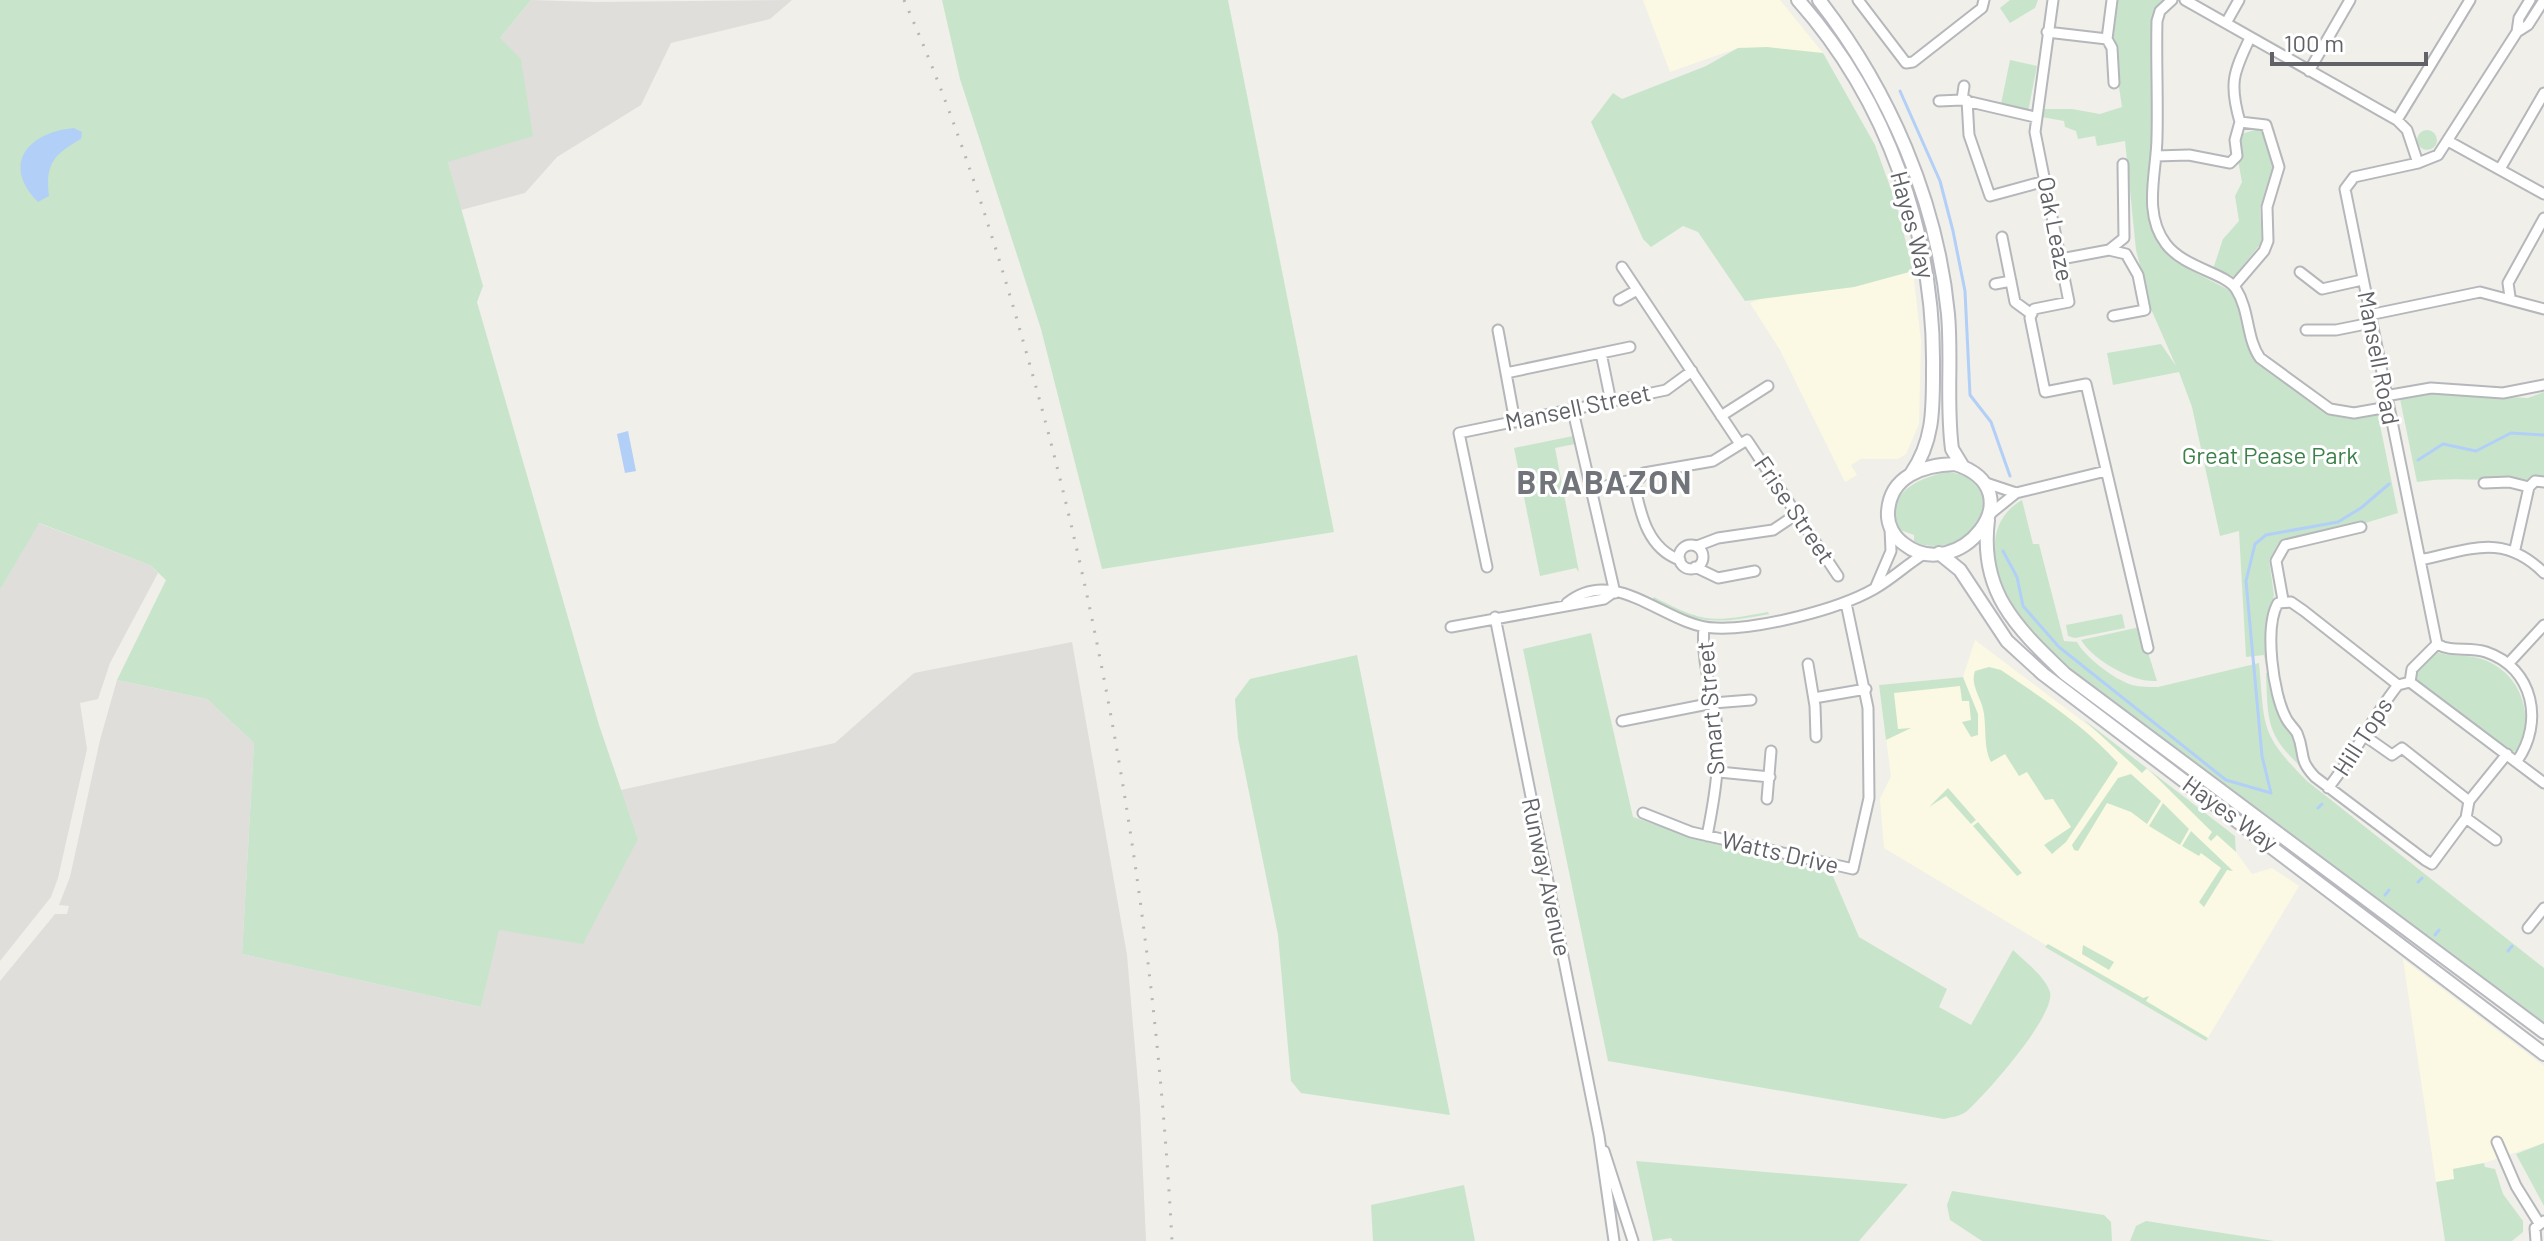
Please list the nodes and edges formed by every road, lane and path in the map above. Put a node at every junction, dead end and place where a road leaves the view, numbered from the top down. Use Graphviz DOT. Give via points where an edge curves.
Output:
graph roads {
  1 [pos="1798,0"];
  2 [pos="1819,0"];
  3 [pos="1858,0"];
  4 [pos="1984,0"];
  5 [pos="2053,0"];
  6 [pos="2112,0"];
  7 [pos="2172,0"];
  8 [pos="2185,0"];
  9 [pos="2239,0"];
  10 [pos="2350,0"];
  11 [pos="2470,0"];
  12 [pos="2530,0"];
  13 [pos="2544,0"];
  14 [pos="2226,23"];
  15 [pos="2047,32"];
  16 [pos="2517,32"];
  17 [pos="2250,38"];
  18 [pos="2107,39"];
  19 [pos="2309,71"];
  20 [pos="2114,83"];
  21 [pos="1964,86"];
  22 [pos="2544,93"];
  23 [pos="1964,100"];
  24 [pos="1939,101"];
  25 [pos="2035,117"];
  26 [pos="2397,120"];
  27 [pos="2240,122"];
  28 [pos="2448,141"];
  29 [pos="2156,156"];
  30 [pos="2418,163"];
  31 [pos="2123,164"];
  32 [pos="2500,169"];
  33 [pos="2045,181"];
  34 [pos="2542,189"];
  35 [pos="2544,218"];
  36 [pos="2002,237"];
  37 [pos="2109,250"];
  38 [pos="2061,259"];
  39 [pos="1622,267"];
  40 [pos="2300,272"];
  41 [pos="2362,280"];
  42 [pos="2011,281"];
  43 [pos="1995,284"];
  44 [pos="2234,286"];
  45 [pos="1637,290"];
  46 [pos="2510,297"];
  47 [pos="1619,300"];
  48 [pos="2544,309"];
  49 [pos="2030,313"];
  50 [pos="2113,316"];
  51 [pos="2370,319"];
  52 [pos="1498,330"];
  53 [pos="2306,330"];
  54 [pos="1630,347"];
  55 [pos="1601,353"];
  56 [pos="1692,371"];
  57 [pos="1506,373"];
  58 [pos="2544,385"];
  59 [pos="1768,386"];
  60 [pos="2385,396"];
  61 [pos="1611,402"];
  62 [pos="2388,407"];
  63 [pos="1573,411"];
  64 [pos="1721,416"];
  65 [pos="1515,422"];
  66 [pos="1740,444"];
  67 [pos="1963,467"];
  68 [pos="2106,471"];
  69 [pos="1911,474"];
  70 [pos="1633,479"];
  71 [pos="1983,482"];
  72 [pos="2544,482"];
  73 [pos="2484,483"];
  74 [pos="2529,487"];
  75 [pos="1593,489"];
  76 [pos="2016,493"];
  77 [pos="1797,514"];
  78 [pos="1989,517"];
  79 [pos="1890,524"];
  80 [pos="2361,527"];
  81 [pos="1697,546"];
  82 [pos="2515,549"];
  83 [pos="1939,553"];
  84 [pos="1924,554"];
  85 [pos="1680,560"];
  86 [pos="2420,560"];
  87 [pos="1487,567"];
  88 [pos="1695,567"];
  89 [pos="1755,571"];
  90 [pos="2544,573"];
  91 [pos="1838,576"];
  92 [pos="1874,589"];
  93 [pos="1613,593"];
  94 [pos="2283,600"];
  95 [pos="1846,603"];
  96 [pos="1495,617"];
  97 [pos="2544,625"];
  98 [pos="1451,627"];
  99 [pos="1704,627"];
  100 [pos="2437,644"];
  101 [pos="2148,648"];
  102 [pos="1808,664"];
  103 [pos="2508,664"];
  104 [pos="2410,682"];
  105 [pos="2398,685"];
  106 [pos="1866,689"];
  107 [pos="1814,698"];
  108 [pos="1751,700"];
  109 [pos="1713,703"];
  110 [pos="1622,721"];
  111 [pos="2538,724"];
  112 [pos="2362,734"];
  113 [pos="1816,737"];
  114 [pos="1771,751"];
  115 [pos="2507,754"];
  116 [pos="2517,761"];
  117 [pos="1719,772"];
  118 [pos="1770,777"];
  119 [pos="2544,783"];
  120 [pos="2328,788"];
  121 [pos="1767,799"];
  122 [pos="2469,801"];
  123 [pos="1643,813"];
  124 [pos="2466,818"];
  125 [pos="1707,836"];
  126 [pos="2496,840"];
  127 [pos="2544,908"];
  128 [pos="2528,928"];
  129 [pos="2544,1032"];
  130 [pos="2544,1054"];
  131 [pos="1599,1136"];
  132 [pos="2497,1142"];
  133 [pos="2542,1222"];
  134 [pos="1614,1241"];
  135 [pos="1633,1241"];
  136 [pos="2535,1241"];
  1 -- 69 [label="street, Hayes Way" via="1870,103 1893,154 1921,242 1930,293 1933,420 1927,447"];
  2 -- 67 [label="street, Hayes Way" via="1883,100 1924,192 1948,315 1952,449"];
  3 -- 4 [label="street" via="1906,63 1982,8"];
  5 -- 15 [label="street, Oak Leaze"];
  6 -- 18 [label="street"];
  7 -- 29 [label="street" via="2157,21"];
  8 -- 14 [label="street"];
  9 -- 14 [label="street"];
  10 -- 19 [label="street"];
  11 -- 26 [label="street"];
  12 -- 16 [label="street"];
  13 -- 16 [label="street"];
  14 -- 17 [label="street"];
  15 -- 18 [label="street"];
  15 -- 25 [label="street, Oak Leaze"];
  16 -- 28 [label="street"];
  17 -- 19 [label="street"];
  17 -- 27 [label="street" via="2232,85"];
  18 -- 20 [label="street"];
  19 -- 26 [label="street"];
  21 -- 23 [label="street"];
  22 -- 32 [label="street"];
  23 -- 24 [label="street"];
  23 -- 25 [label="street"];
  23 -- 33 [label="street" via="1969,135 1990,196"];
  25 -- 33 [label="street, Oak Leaze"];
  26 -- 30 [label="street" via="2407,130"];
  27 -- 29 [label="street" via="2233,162"];
  27 -- 44 [label="street" via="2266,125 2279,167 2267,207 2268,241"];
  28 -- 30 [label="street, Mansell Road" via="2438,155"];
  28 -- 32 [label="street"];
  29 -- 44 [label="street" via="2152,179 2160,236 2193,267"];
  30 -- 41 [label="street, Mansell Road" via="2347,183 2345,197"];
  31 -- 37 [label="street" via="2124,238"];
  32 -- 34 [label="street"];
  33 -- 38 [label="street, Oak Leaze"];
  35 -- 46 [label="street" via="2508,283"];
  36 -- 42 [label="street"];
  37 -- 38 [label="street"];
  37 -- 50 [label="street" via="2126,254 2138,275 2145,310"];
  38 -- 49 [label="street, Oak Leaze" via="2069,302"];
  39 -- 45 [label="street, Frise Street"];
  40 -- 41 [label="street" via="2322,289"];
  41 -- 51 [label="street, Mansell Road"];
  42 -- 43 [label="street"];
  42 -- 49 [label="street" via="2018,307"];
  44 -- 62 [label="street" via="2260,358 2330,409 2354,413"];
  45 -- 47 [label="street"];
  45 -- 56 [label="street, Frise Street"];
  46 -- 48 [label="street"];
  46 -- 51 [label="street" via="2480,292"];
  49 -- 68 [label="street, Oak Leaze" via="2045,392 2086,384"];
  51 -- 53 [label="street" via="2336,330"];
  51 -- 60 [label="street, Mansell Road"];
  52 -- 57 [label="street"];
  54 -- 55 [label="street"];
  55 -- 57 [label="street"];
  55 -- 61 [label="street"];
  56 -- 61 [label="street, Mansell Street" via="1666,390"];
  56 -- 64 [label="street, Frise Street"];
  57 -- 65 [label="street"];
  58 -- 60 [label="street" via="2503,393 2431,388"];
  59 -- 64 [label="street"];
  60 -- 62 [label="street, Mansell Road"];
  61 -- 63 [label="street, Mansell Street"];
  62 -- 86 [label="street, Mansell Road"];
  63 -- 65 [label="street, Mansell Street"];
  63 -- 75 [label="street" via="1587,482"];
  64 -- 66 [label="street, Frise Street"];
  65 -- 87 [label="street, Mansell Street" via="1459,433"];
  66 -- 70 [label="street" via="1713,461"];
  66 -- 77 [label="street, Frise Street" via="1747,440"];
  67 -- 69 [label="street" via="1937,465"];
  67 -- 71 [label="street"];
  68 -- 76 [label="street"];
  68 -- 101 [label="street, Oak Leaze"];
  69 -- 79 [label="street" via="1893,490"];
  70 -- 75 [label="street"];
  70 -- 85 [label="street" via="1644,524 1665,553"];
  71 -- 76 [label="street"];
  71 -- 78 [label="street" via="1991,503"];
  72 -- 74 [label="street"];
  73 -- 74 [label="street"];
  74 -- 82 [label="street"];
  75 -- 93 [label="street"];
  76 -- 78 [label="street"];
  77 -- 81 [label="street" via="1773,530"];
  77 -- 91 [label="street, Frise Street"];
  78 -- 83 [label="street" via="1976,540"];
  78 -- 129 [label="street, Hayes Way" via="1985,555 1994,591 2025,634 2065,674"];
  79 -- 84 [label="street" via="1901,543"];
  79 -- 92 [label="street" via="1887,564"];
  80 -- 94 [label="street" via="2285,545 2276,561"];
  81 -- 85 [label="street" via="1683,549"];
  81 -- 88 [label="street" via="1703,559"];
  82 -- 86 [label="street" via="2494,546"];
  82 -- 90 [label="street"];
  83 -- 84 [label="street"];
  83 -- 130 [label="street, Hayes Way" via="1960,570 2007,641 2043,674"];
  84 -- 92 [label="street"];
  85 -- 88 [label="street"];
  86 -- 100 [label="street, Mansell Road"];
  88 -- 89 [label="street" via="1718,578"];
  92 -- 95 [label="street"];
  93 -- 96 [label="street" via="1604,599"];
  93 -- 99 [label="street" via="1637,597"];
  94 -- 105 [label="street" via="2316,619"];
  94 -- 120 [label="street" via="2271,622 2278,695 2296,731 2302,763"];
  95 -- 99 [label="street" via="1737,626"];
  95 -- 106 [label="street"];
  96 -- 98 [label="street"];
  96 -- 131 [label="street, Runway Avenue"];
  97 -- 103 [label="street"];
  99 -- 109 [label="street, Smart Street"];
  100 -- 103 [label="street" via="2482,650"];
  100 -- 104 [label="street" via="2412,669"];
  102 -- 107 [label="street"];
  103 -- 111 [label="street" via="2527,690"];
  104 -- 105 [label="street"];
  104 -- 115 [label="street"];
  105 -- 112 [label="street, Hill Tops"];
  106 -- 107 [label="street"];
  106 -- 125 [label="street, Watts Drive" via="1869,798 1853,869"];
  107 -- 113 [label="street"];
  108 -- 109 [label="street"];
  109 -- 110 [label="street"];
  109 -- 117 [label="street, Smart Street"];
  111 -- 116 [label="street"];
  112 -- 120 [label="street, Hill Tops" via="2354,756"];
  112 -- 122 [label="street" via="2392,755 2402,748"];
  114 -- 118 [label="street"];
  115 -- 116 [label="street"];
  115 -- 122 [label="street"];
  116 -- 119 [label="street"];
  117 -- 118 [label="street"];
  117 -- 125 [label="street, Smart Street"];
  118 -- 121 [label="street"];
  120 -- 124 [label="street" via="2432,864"];
  122 -- 124 [label="street"];
  123 -- 125 [label="street, Watts Drive"];
  124 -- 126 [label="street"];
  127 -- 128 [label="street"];
  131 -- 134 [label="street, Runway Avenue"];
  131 -- 135 [label="street, Runway Avenue"];
  132 -- 133 [label="street" via="2516,1186"];
  133 -- 136 [label="street"];
}
